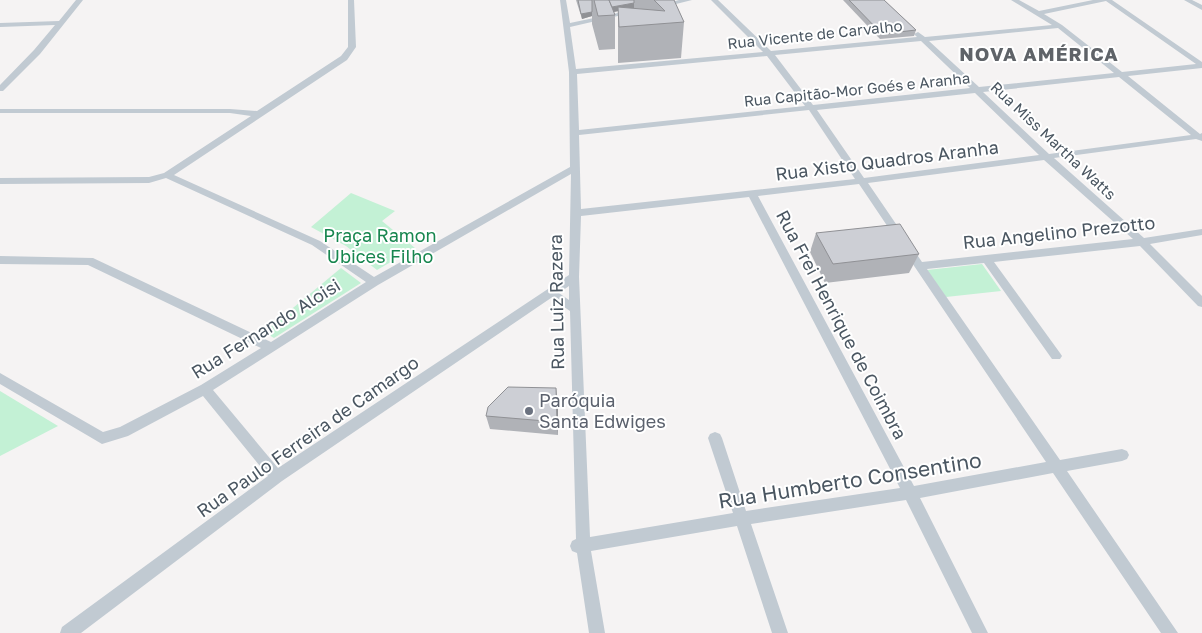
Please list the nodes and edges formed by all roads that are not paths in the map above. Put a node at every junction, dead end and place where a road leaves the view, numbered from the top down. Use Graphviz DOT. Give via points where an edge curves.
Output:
graph roads {
  1 [pos="80,0"];
  2 [pos="351,0"];
  3 [pos="563,0"];
  4 [pos="689,0"];
  5 [pos="714,0"];
  6 [pos="1014,0"];
  7 [pos="1103,0"];
  8 [pos="1108,0"];
  9 [pos="1187,0"];
  10 [pos="652,8"];
  11 [pos="1202,8"];
  12 [pos="642,10"];
  13 [pos="1040,13"];
  14 [pos="60,23"];
  15 [pos="0,25"];
  16 [pos="568,25"];
  17 [pos="909,25"];
  18 [pos="1060,26"];
  19 [pos="922,38"];
  20 [pos="769,53"];
  21 [pos="1202,65"];
  22 [pos="573,72"];
  23 [pos="1122,74"];
  24 [pos="0,89"];
  25 [pos="979,90"];
  26 [pos="812,109"];
  27 [pos="0,112"];
  28 [pos="258,114"];
  29 [pos="574,133"];
  30 [pos="1201,138"];
  31 [pos="1048,158"];
  32 [pos="575,168"];
  33 [pos="167,175"];
  34 [pos="0,180"];
  35 [pos="862,181"];
  36 [pos="752,193"];
  37 [pos="576,214"];
  38 [pos="1202,232"];
  39 [pos="1142,242"];
  40 [pos="986,258"];
  41 [pos="0,260"];
  42 [pos="920,266"];
  43 [pos="574,277"];
  44 [pos="374,282"];
  45 [pos="550,293"];
  46 [pos="1202,303"];
  47 [pos="574,309"];
  48 [pos="271,347"];
  49 [pos="1056,356"];
  50 [pos="0,378"];
  51 [pos="205,389"];
  52 [pos="715,438"];
  53 [pos="1122,455"];
  54 [pos="1056,466"];
  55 [pos="277,477"];
  56 [pos="910,493"];
  57 [pos="742,518"];
  58 [pos="580,546"];
  59 [pos="68,633"];
  60 [pos="597,633"];
  61 [pos="780,633"];
  62 [pos="980,633"];
  63 [pos="1170,633"];
  1 -- 14 [label="street"];
  2 -- 28 [label="street" via="352,48 344,58"];
  3 -- 16 [label="street, Rua Luiz Razera"];
  4 -- 10 [label="street"];
  5 -- 20 [label="street"];
  6 -- 13 [label="street"];
  7 -- 13 [label="street"];
  8 -- 21 [label="street"];
  9 -- 11 [label="street"];
  12 -- 16 [label="street"];
  13 -- 18 [label="street"];
  14 -- 15 [label="street"];
  14 -- 24 [label="street"];
  16 -- 22 [label="street, Rua Luiz Razera"];
  17 -- 19 [label="street, Rua Miss Martha Watts"];
  18 -- 19 [label="street, Rua Vicente de Carvalho"];
  18 -- 23 [label="street"];
  19 -- 20 [label="street, Rua Vicente de Carvalho"];
  19 -- 25 [label="street, Rua Miss Martha Watts"];
  20 -- 22 [label="street, Rua Vicente de Carvalho"];
  20 -- 26 [label="street"];
  21 -- 23 [label="street, Rua Capitão-Mor Goés e Aranha"];
  22 -- 29 [label="street, Rua Luiz Razera"];
  23 -- 25 [label="street, Rua Capitão-Mor Goés e Aranha"];
  23 -- 30 [label="street"];
  25 -- 26 [label="street, Rua Capitão-Mor Goés e Aranha"];
  25 -- 31 [label="street, Rua Miss Martha Watts"];
  26 -- 29 [label="street, Rua Capitão-Mor Goés e Aranha"];
  26 -- 35 [label="street"];
  27 -- 28 [label="street" via="230,111"];
  28 -- 33 [label="street"];
  29 -- 32 [label="street, Rua Luiz Razera"];
  30 -- 31 [label="street, Rua Xisto Quadros Aranha"];
  31 -- 35 [label="street, Rua Xisto Quadros Aranha"];
  31 -- 39 [label="street, Rua Miss Martha Watts"];
  32 -- 37 [label="street, Rua Luiz Razera"];
  32 -- 44 [label="street, Rua Fernando Aloisi"];
  33 -- 34 [label="street" via="149,180"];
  33 -- 44 [label="street" via="316,243"];
  35 -- 36 [label="street, Rua Xisto Quadros Aranha"];
  35 -- 42 [label="street"];
  36 -- 37 [label="street, Rua Xisto Quadros Aranha"];
  36 -- 56 [label="street, Rua Frei Henrique de Coimbra"];
  37 -- 43 [label="street, Rua Luiz Razera"];
  38 -- 39 [label="street, Rua Angelino Prezotto"];
  39 -- 40 [label="street, Rua Angelino Prezotto"];
  39 -- 46 [label="street, Rua Miss Martha Watts"];
  40 -- 42 [label="street, Rua Angelino Prezotto"];
  40 -- 49 [label="street"];
  41 -- 48 [label="street" via="89,261"];
  42 -- 54 [label="street"];
  43 -- 45 [label="street, Rua Paulo Ferreira de Camargo"];
  43 -- 47 [label="street, Rua Luiz Razera"];
  44 -- 48 [label="street, Rua Fernando Aloisi"];
  45 -- 47 [label="street"];
  45 -- 55 [label="street, Rua Paulo Ferreira de Camargo"];
  47 -- 58 [label="street, Rua Luiz Razera"];
  48 -- 51 [label="street, Rua Fernando Aloisi"];
  50 -- 51 [label="street, Rua Fernando Aloisi" via="102,438 124,432"];
  51 -- 55 [label="street"];
  52 -- 57 [label="street"];
  53 -- 54 [label="street, Rua Humberto Consentino"];
  54 -- 56 [label="street, Rua Humberto Consentino"];
  54 -- 63 [label="street"];
  55 -- 59 [label="street, Rua Paulo Ferreira de Camargo"];
  56 -- 57 [label="street, Rua Humberto Consentino"];
  56 -- 62 [label="street, Rua Frei Henrique de Coimbra"];
  57 -- 58 [label="street, Rua Humberto Consentino"];
  57 -- 61 [label="street"];
  58 -- 60 [label="street, Rua Luiz Razera"];
}
